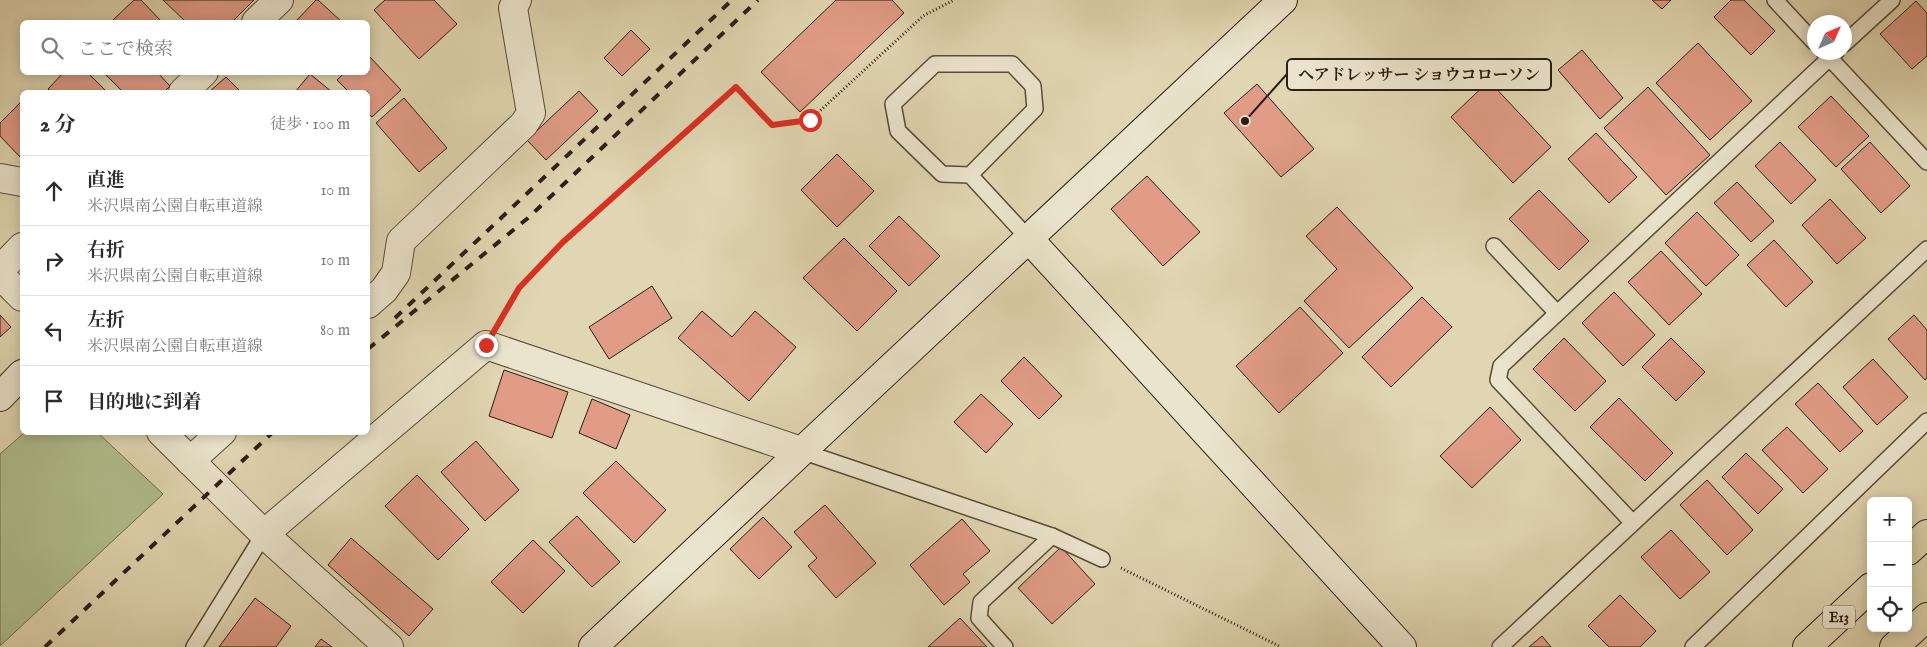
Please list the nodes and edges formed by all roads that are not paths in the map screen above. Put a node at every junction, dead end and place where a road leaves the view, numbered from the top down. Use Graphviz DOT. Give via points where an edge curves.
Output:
graph roads {
  1 [pos="279,0"];
  2 [pos="517,0"];
  3 [pos="1283,0"];
  4 [pos="1775,0"];
  5 [pos="1892,0"];
  6 [pos="258,20"];
  7 [pos="1807,34"];
  8 [pos="1852,37"];
  9 [pos="1824,60"];
  10 [pos="1835,60"];
  11 [pos="201,75"];
  12 [pos="185,90"];
  13 [pos="1927,162"];
  14 [pos="970,175"];
  15 [pos="0,178"];
  16 [pos="20,182"];
  17 [pos="1029,239"];
  18 [pos="1494,246"];
  19 [pos="20,249"];
  20 [pos="1927,249"];
  21 [pos="0,270"];
  22 [pos="0,275"];
  23 [pos="20,295"];
  24 [pos="370,302"];
  25 [pos="1556,312"];
  26 [pos="20,376"];
  27 [pos="0,397"];
  28 [pos="1927,421"];
  29 [pos="164,435"];
  30 [pos="219,435"];
  31 [pos="801,451"];
  32 [pos="190,461"];
  33 [pos="1632,522"];
  34 [pos="264,534"];
  35 [pos="1927,534"];
  36 [pos="1052,536"];
  37 [pos="1912,547"];
  38 [pos="1102,559"];
  39 [pos="1867,591"];
  40 [pos="1927,617"];
  41 [pos="194,647"];
  42 [pos="389,647"];
  43 [pos="593,647"];
  44 [pos="1005,647"];
  45 [pos="1402,647"];
  46 [pos="1500,647"];
  47 [pos="1693,647"];
  48 [pos="1807,647"];
  49 [pos="1894,647"];
  1 -- 6 [label="street"];
  2 -- 24 [label="street" via="514,8 531,112 524,124 401,241 396,273"];
  3 -- 17 [label="street"];
  4 -- 7 [label="lane"];
  5 -- 8 [label="lane"];
  9 -- 25 [label="lane"];
  10 -- 13 [label="lane"];
  11 -- 12 [label="street"];
  14 -- 14 [label="lane" via="942,174 898,131 894,104 935,64 1012,64 1033,86 1035,109"];
  14 -- 17 [label="lane"];
  15 -- 16 [label="street"];
  17 -- 31 [label="street"];
  17 -- 45 [label="street"];
  18 -- 25 [label="lane"];
  19 -- 21 [label="street"];
  20 -- 33 [label="lane"];
  22 -- 23 [label="street"];
  25 -- 33 [label="lane" via="1501,366 1498,380"];
  26 -- 27 [label="street"];
  28 -- 47 [label="lane"];
  29 -- 32 [label="street"];
  30 -- 32 [label="street"];
  31 -- 34 [label="street" via="486,345"];
  31 -- 36 [label="lane"];
  31 -- 43 [label="street"];
  32 -- 34 [label="street"];
  33 -- 46 [label="lane"];
  34 -- 41 [label="lane"];
  34 -- 42 [label="street"];
  35 -- 37 [label="highway"];
  36 -- 38 [label="lane"];
  36 -- 44 [label="lane" via="981,602 979,618"];
  39 -- 48 [label="highway, E13"];
  40 -- 49 [label="highway"];
}
